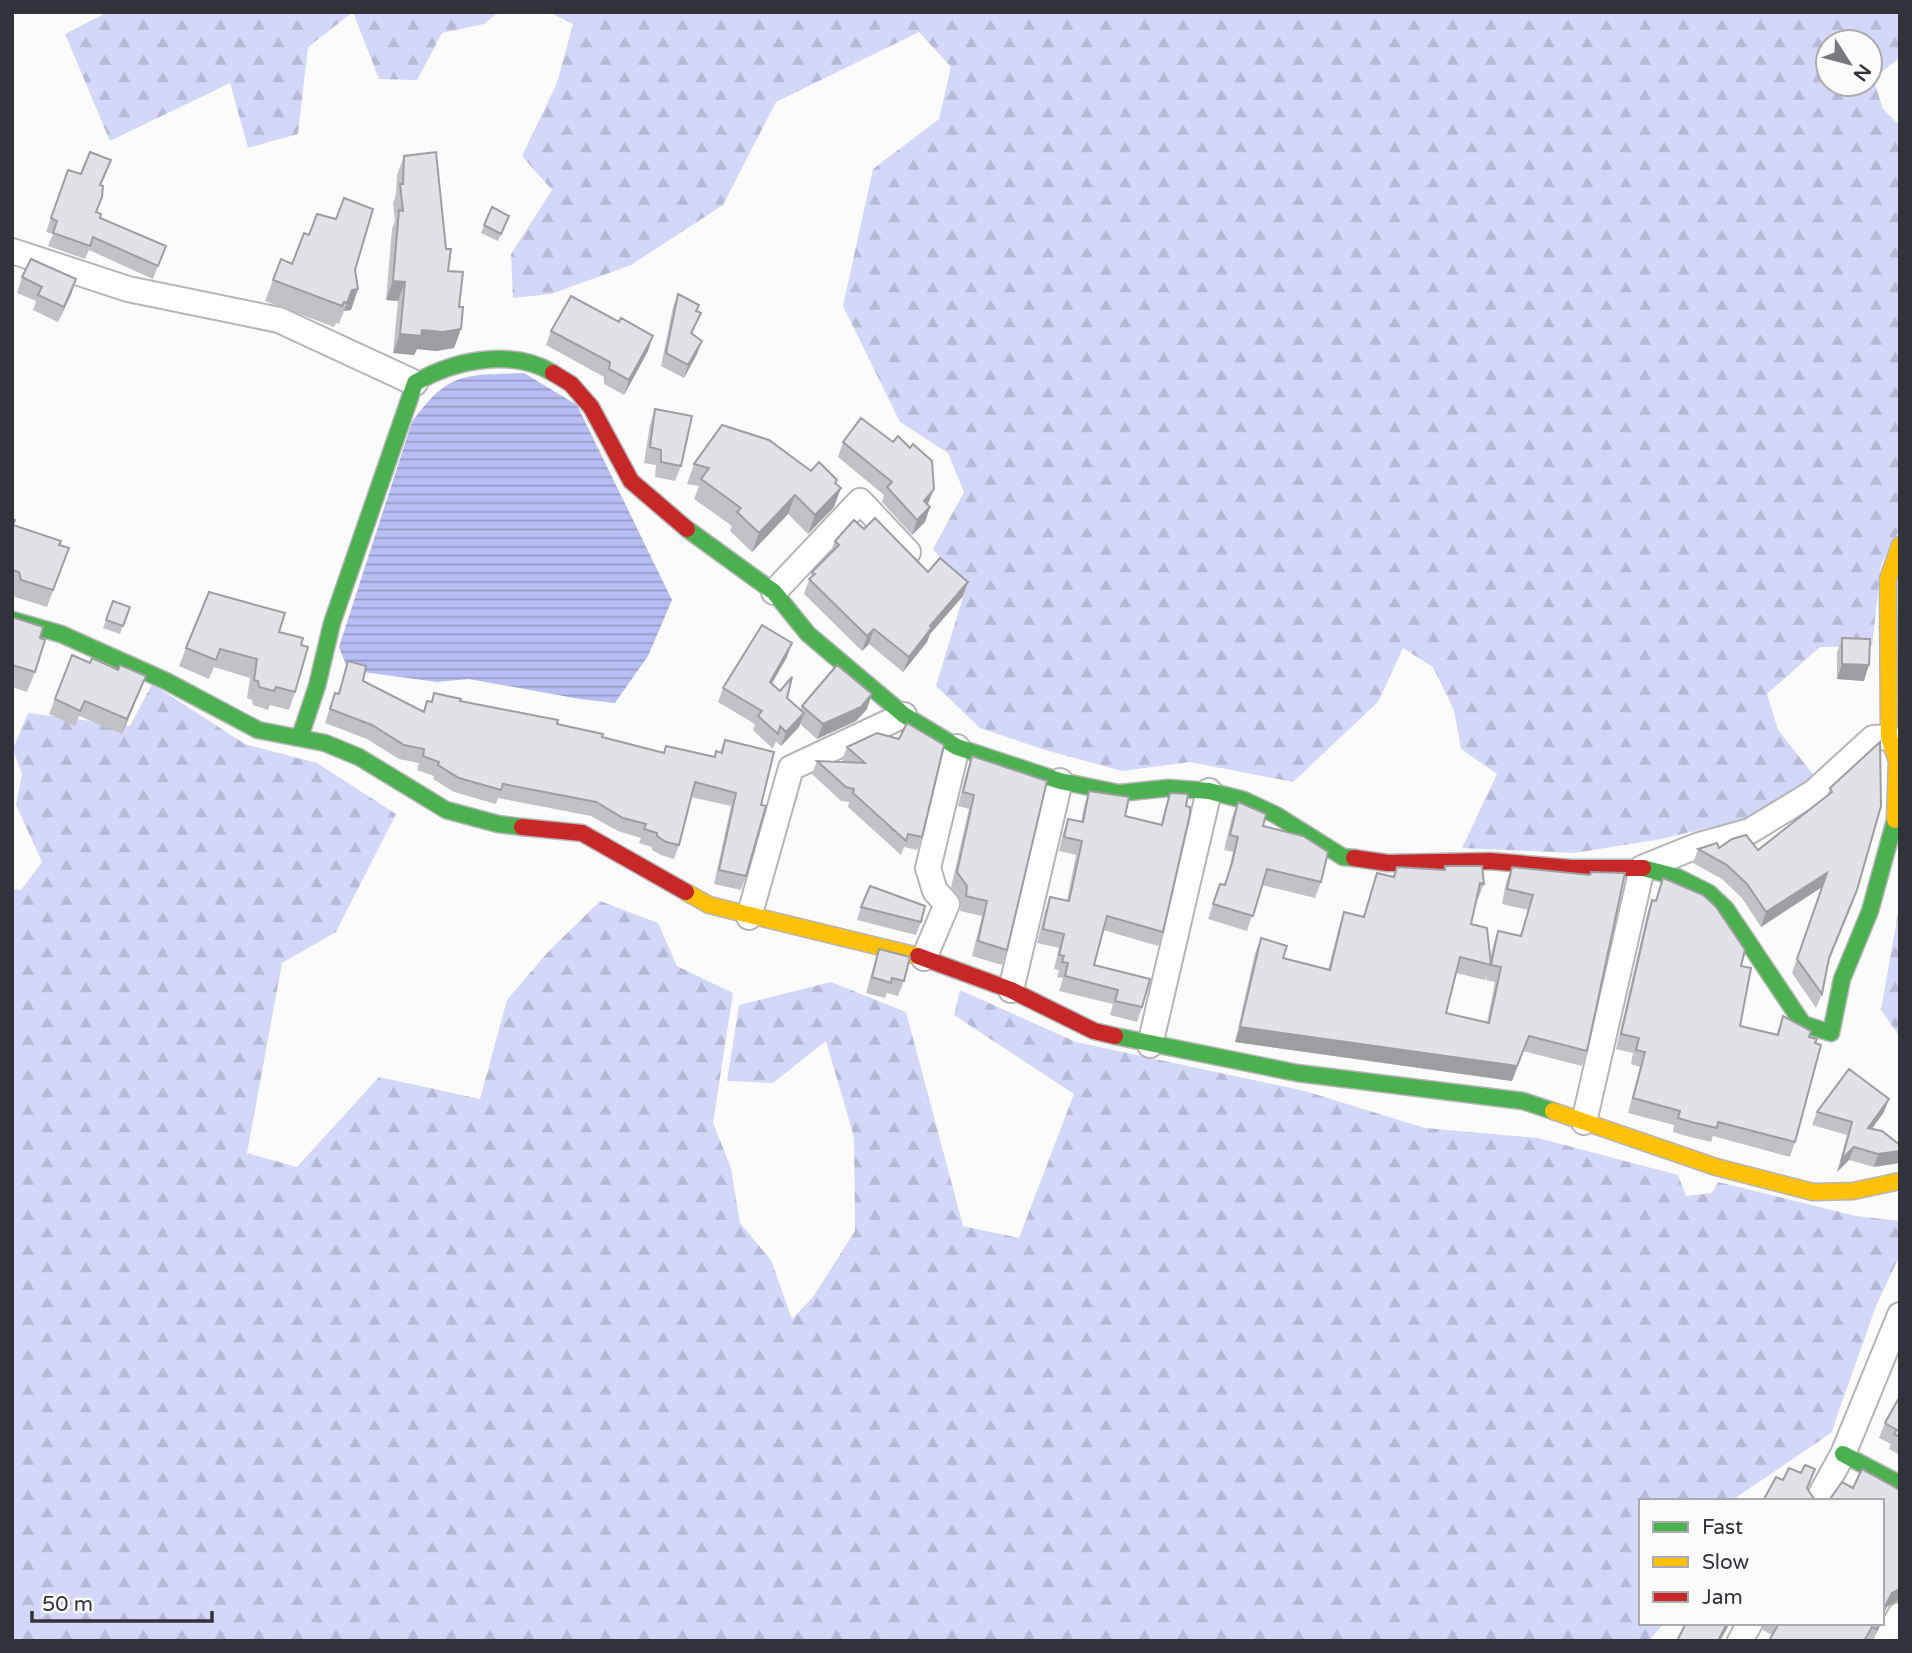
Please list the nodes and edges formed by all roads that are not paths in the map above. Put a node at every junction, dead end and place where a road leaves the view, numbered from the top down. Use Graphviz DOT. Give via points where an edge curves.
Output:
graph roads {
  1 [pos="12,251"];
  2 [pos="415,383"];
  3 [pos="1900,545"];
  4 [pos="908,552"];
  5 [pos="774,592"];
  6 [pos="12,620"];
  7 [pos="904,715"];
  8 [pos="300,737"];
  9 [pos="1889,737"];
  10 [pos="957,747"];
  11 [pos="1060,781"];
  12 [pos="1209,791"];
  13 [pos="1642,868"];
  14 [pos="749,916"];
  15 [pos="925,958"];
  16 [pos="1011,990"];
  17 [pos="1150,1045"];
  18 [pos="1584,1122"];
  19 [pos="1900,1181"];
  20 [pos="1900,1315"];
  21 [pos="1843,1454"];
  22 [pos="1900,1484"];
  23 [pos="1818,1499"];
  24 [pos="1900,1615"];
  25 [pos="1748,1625"];
  26 [pos="1740,1641"];
  27 [pos="1886,1641"];
  1 -- 2 [label="street" via="128,289 279,320"];
  2 -- 5 [label="street" via="436,371 498,358 537,363 571,384 591,407 631,481 674,519"];
  2 -- 8 [label="street" via="332,623"];
  3 -- 9 [label="street" via="1888,579"];
  4 -- 5 [label="street" via="860,501"];
  5 -- 7 [label="street" via="808,634"];
  6 -- 8 [label="street" via="85,644 258,730"];
  7 -- 10 [label="street"];
  7 -- 14 [label="street" via="791,768"];
  8 -- 14 [label="street" via="359,757 446,810 498,824 582,833 709,905"];
  9 -- 13 [label="street" via="1873,738 1814,792 1750,831"];
  9 -- 13 [label="street" via="1897,761 1895,823 1870,911 1842,979 1831,1033 1802,1024 1726,909 1709,893 1677,877"];
  10 -- 11 [label="street"];
  10 -- 15 [label="street" via="928,867 935,891 947,904"];
  11 -- 12 [label="street" via="1119,793 1168,788"];
  11 -- 16 [label="street"];
  12 -- 13 [label="street" via="1276,815 1343,857 1388,863 1490,861"];
  12 -- 17 [label="street"];
  13 -- 18 [label="street"];
  14 -- 15 [label="street"];
  15 -- 16 [label="street"];
  16 -- 17 [label="street" via="1094,1031"];
  17 -- 18 [label="street" via="1297,1073 1523,1101"];
  18 -- 19 [label="street" via="1716,1167 1813,1192 1853,1191"];
  20 -- 21 [label="street"];
  21 -- 22 [label="street"];
  21 -- 23 [label="street"];
  24 -- 27 [label="street"];
  25 -- 26 [label="street"];
}
